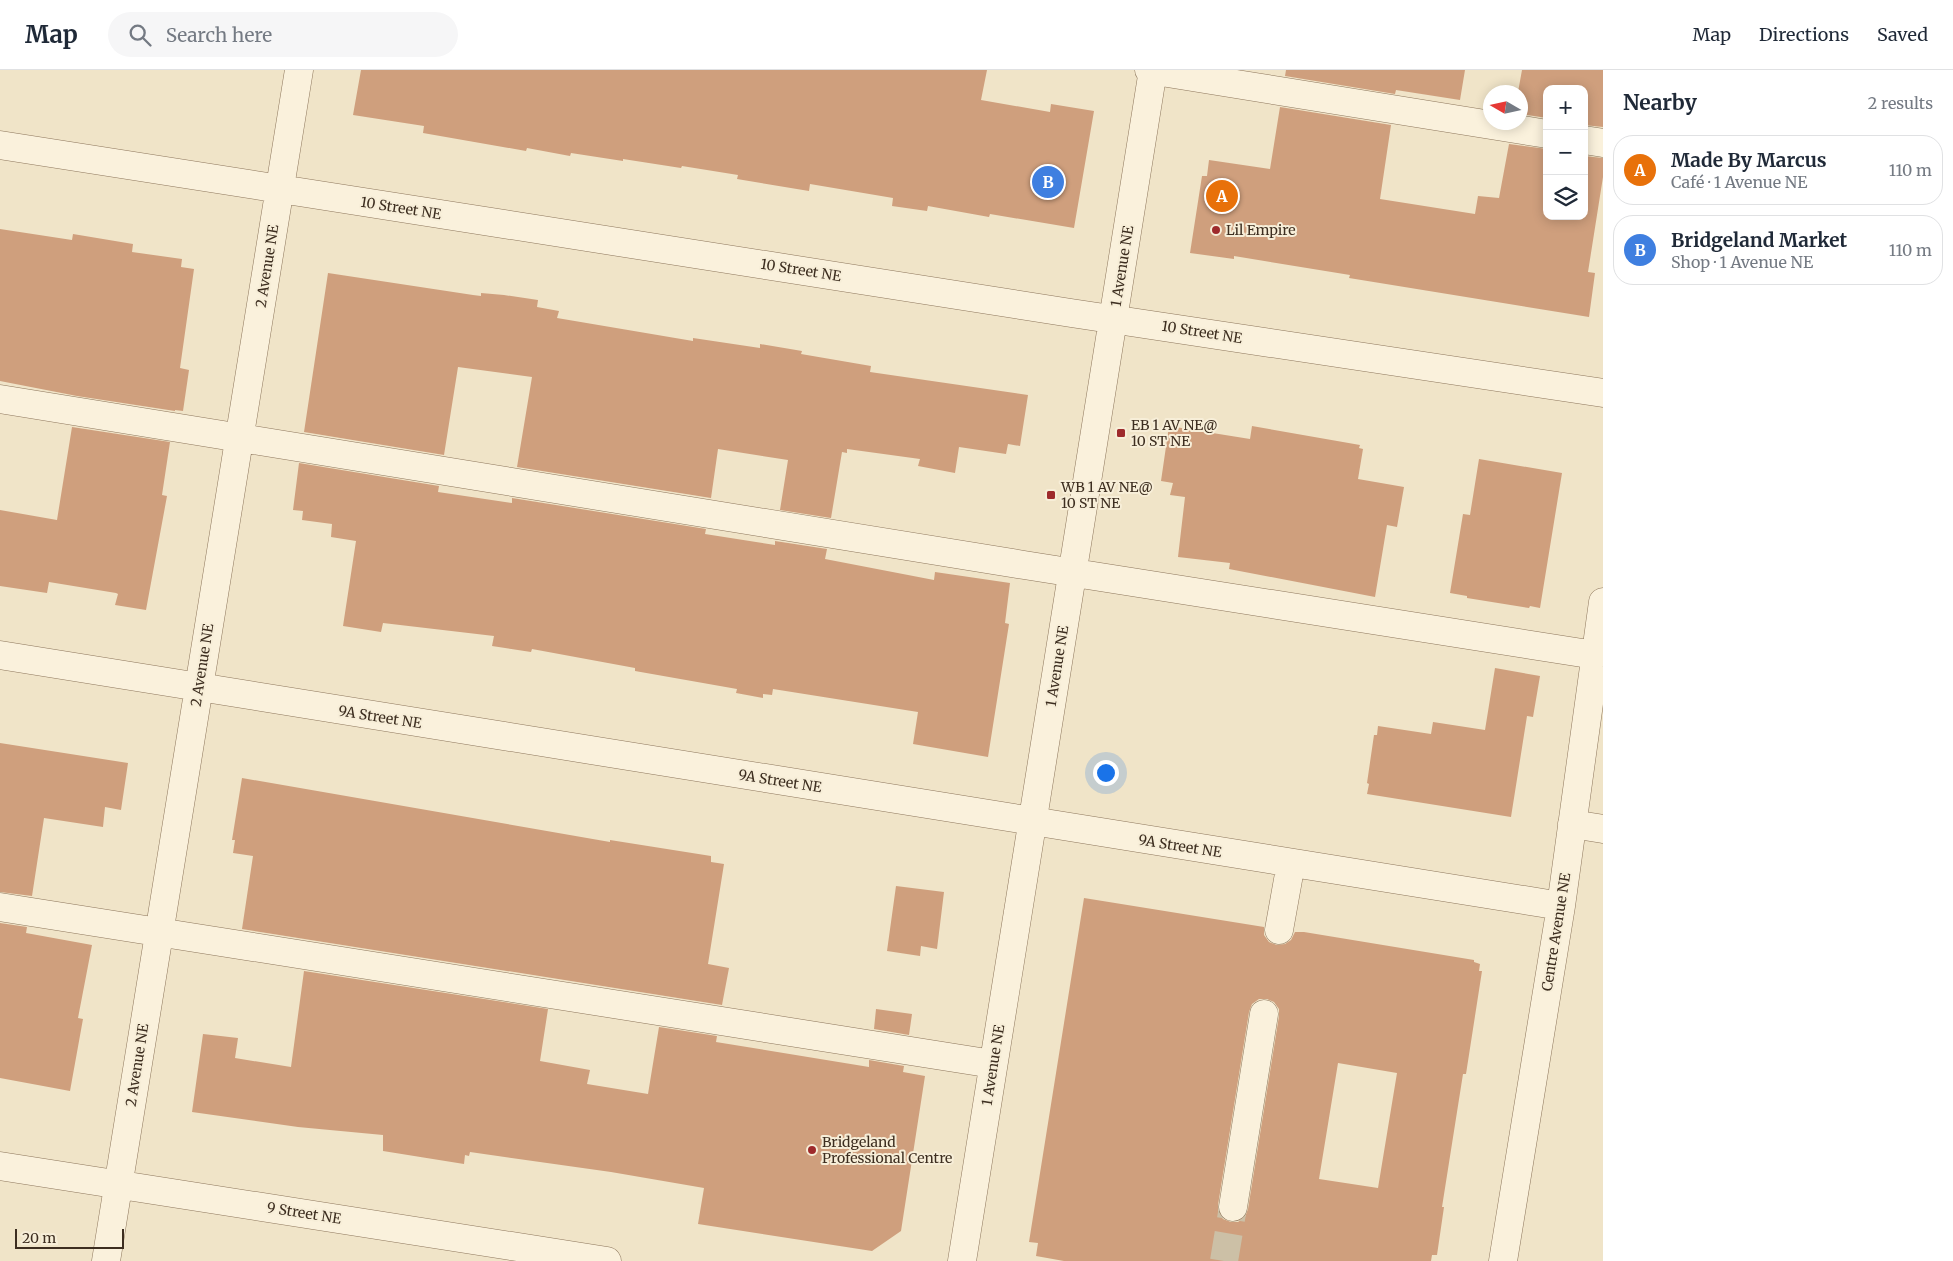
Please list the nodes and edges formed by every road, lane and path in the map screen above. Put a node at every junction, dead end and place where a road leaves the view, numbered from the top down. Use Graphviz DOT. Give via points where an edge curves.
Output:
graph roads {
  1 [pos="299,70"];
  2 [pos="1151,70"];
  3 [pos="1543,133"];
  4 [pos="1588,141"];
  5 [pos="1603,143"];
  6 [pos="0,145"];
  7 [pos="280,189"];
  8 [pos="1113,319"];
  9 [pos="1603,393"];
  10 [pos="0,399"];
  11 [pos="239,438"];
  12 [pos="1072,573"];
  13 [pos="1603,602"];
  14 [pos="0,655"];
  15 [pos="1595,655"];
  16 [pos="199,688"];
  17 [pos="1032,822"];
  18 [pos="1572,824"];
  19 [pos="1603,829"];
  20 [pos="1290,864"];
  21 [pos="1561,906"];
  22 [pos="0,907"];
  23 [pos="1279,930"];
  24 [pos="159,932"];
  25 [pos="1264,1014"];
  26 [pos="993,1064"];
  27 [pos="0,1166"];
  28 [pos="118,1184"];
  29 [pos="1232,1207"];
  30 [pos="106,1261"];
  31 [pos="607,1261"];
  32 [pos="962,1261"];
  33 [pos="1503,1261"];
  1 -- 7 [label="street, 2 Avenue NE"];
  2 -- 3 [label="street"];
  2 -- 8 [label="street, 1 Avenue NE"];
  4 -- 5 [label="street"];
  6 -- 7 [label="street, 10 Street NE"];
  7 -- 8 [label="street, 10 Street NE"];
  7 -- 11 [label="street, 2 Avenue NE"];
  8 -- 9 [label="street, 10 Street NE"];
  8 -- 12 [label="street, 1 Avenue NE"];
  10 -- 11 [label="street"];
  11 -- 12 [label="street"];
  11 -- 16 [label="street, 2 Avenue NE"];
  12 -- 15 [label="street"];
  12 -- 17 [label="street, 1 Avenue NE"];
  13 -- 15 [label="street, Centre Avenue NE"];
  14 -- 16 [label="street, 9A Street NE"];
  15 -- 18 [label="street, Centre Avenue NE"];
  16 -- 17 [label="street, 9A Street NE"];
  16 -- 24 [label="street, 2 Avenue NE"];
  17 -- 20 [label="street, 9A Street NE"];
  17 -- 26 [label="street, 1 Avenue NE"];
  18 -- 19 [label="street"];
  18 -- 21 [label="street, Centre Avenue NE"];
  20 -- 21 [label="street, 9A Street NE"];
  20 -- 23 [label="street"];
  21 -- 33 [label="street, Centre Avenue NE"];
  22 -- 24 [label="street"];
  24 -- 26 [label="street"];
  24 -- 28 [label="street, 2 Avenue NE"];
  25 -- 29 [label="street"];
  26 -- 32 [label="street, 1 Avenue NE"];
  27 -- 28 [label="street, 9 Street NE"];
  28 -- 30 [label="street, 2 Avenue NE"];
  28 -- 31 [label="street, 9 Street NE"];
}
